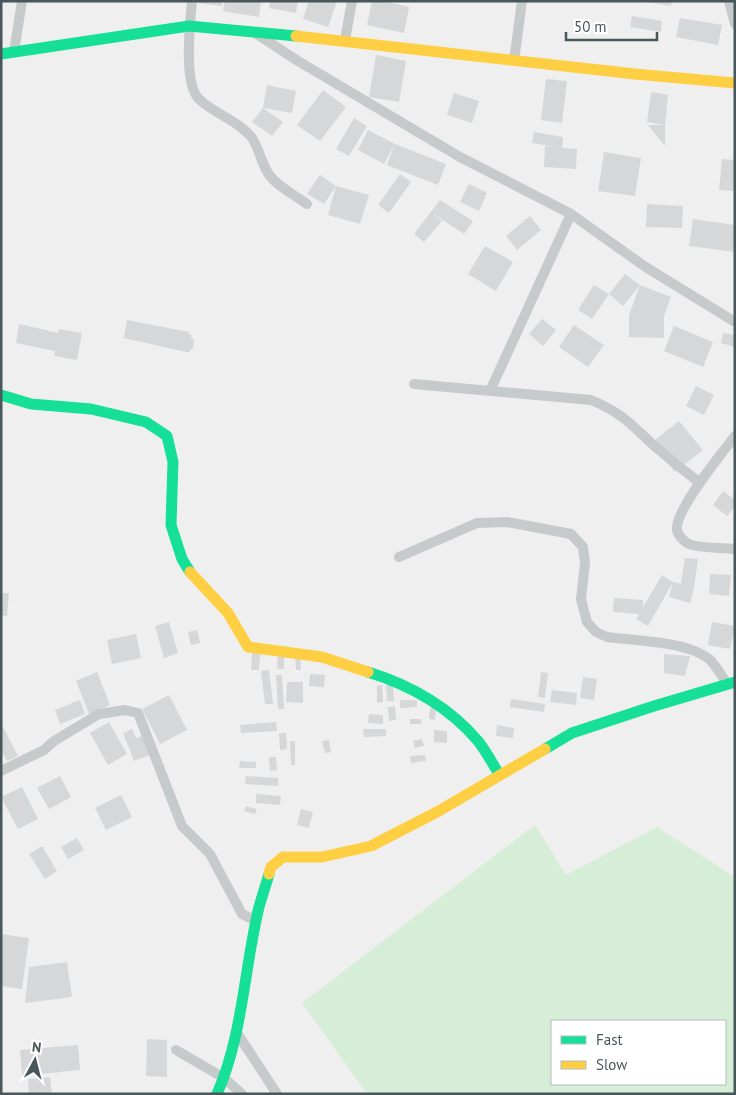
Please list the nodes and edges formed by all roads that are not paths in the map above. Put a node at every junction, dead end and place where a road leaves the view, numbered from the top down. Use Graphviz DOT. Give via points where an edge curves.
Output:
graph roads {
  1 [pos="22,1"];
  2 [pos="192,1"];
  3 [pos="352,1"];
  4 [pos="522,1"];
  5 [pos="729,1"];
  6 [pos="735,24"];
  7 [pos="189,26"];
  8 [pos="252,31"];
  9 [pos="345,40"];
  10 [pos="14,52"];
  11 [pos="1,54"];
  12 [pos="514,61"];
  13 [pos="735,83"];
  14 [pos="307,204"];
  15 [pos="571,214"];
  16 [pos="735,322"];
  17 [pos="414,384"];
  18 [pos="490,391"];
  19 [pos="1,395"];
  20 [pos="735,436"];
  21 [pos="700,482"];
  22 [pos="735,549"];
  23 [pos="399,557"];
  24 [pos="731,683"];
  25 [pos="1,771"];
  26 [pos="499,774"];
  27 [pos="259,907"];
  28 [pos="237,1033"];
  29 [pos="176,1050"];
  30 [pos="224,1078"];
  31 [pos="216,1094"];
  32 [pos="242,1094"];
  33 [pos="277,1094"];
  1 -- 10 [label="street"];
  2 -- 7 [label="street"];
  3 -- 9 [label="street"];
  4 -- 12 [label="street"];
  5 -- 6 [label="street"];
  7 -- 8 [label="street"];
  7 -- 10 [label="street"];
  7 -- 14 [label="street" via="193,91 199,99 252,138 268,174"];
  8 -- 9 [label="street"];
  8 -- 15 [label="street" via="460,156"];
  9 -- 12 [label="street"];
  10 -- 11 [label="street"];
  12 -- 13 [label="street"];
  15 -- 16 [label="street" via="644,266"];
  15 -- 18 [label="street"];
  17 -- 18 [label="street"];
  18 -- 21 [label="street" via="591,400 610,408"];
  19 -- 26 [label="street" via="31,404 91,409 146,422 167,436 172,462 171,525 182,559 200,584 228,613 248,646 322,657 378,674 428,698 462,723 480,743"];
  20 -- 21 [label="street"];
  21 -- 22 [label="street" via="679,515 677,530 690,545"];
  23 -- 24 [label="street" via="477,524 507,522 571,534 583,547 585,563 581,599 587,622 596,632 607,637 684,647 711,661"];
  24 -- 26 [label="street" via="572,733"];
  25 -- 27 [label="street" via="44,750 54,740 99,714 125,710 138,714 182,826 210,854 242,914 254,920"];
  26 -- 27 [label="street" via="437,812 371,846 322,857 283,858 271,867"];
  27 -- 28 [label="street"];
  28 -- 30 [label="street"];
  28 -- 33 [label="street"];
  29 -- 30 [label="street"];
  30 -- 31 [label="street"];
  30 -- 32 [label="street"];
}
